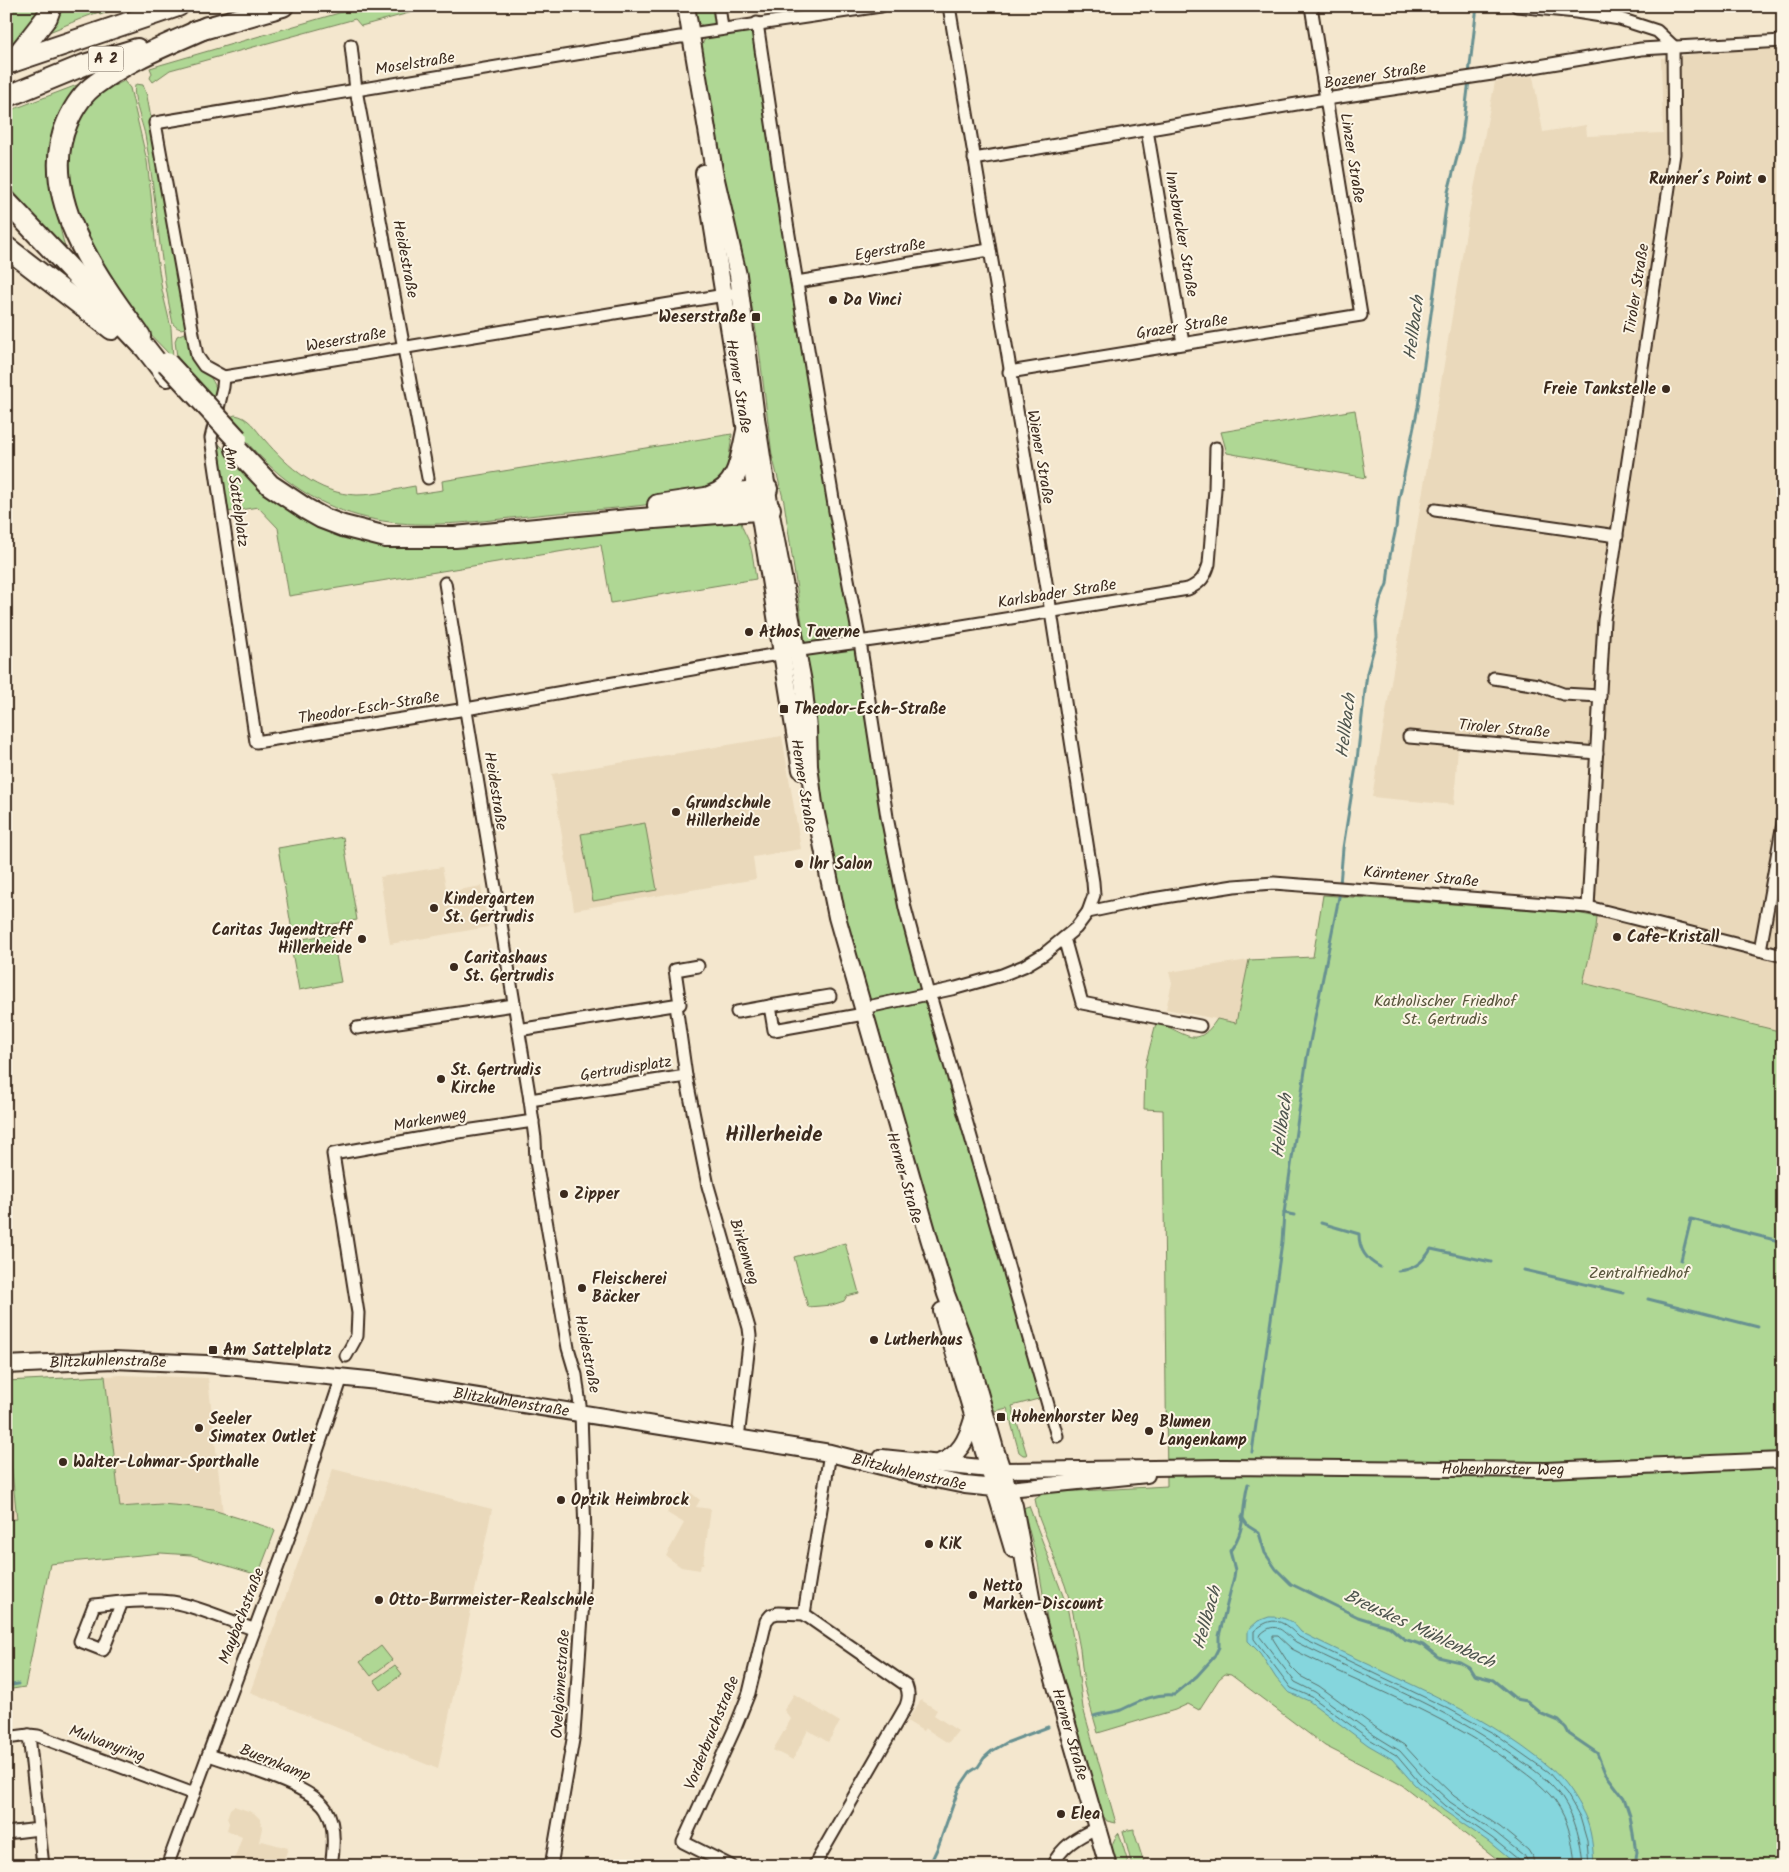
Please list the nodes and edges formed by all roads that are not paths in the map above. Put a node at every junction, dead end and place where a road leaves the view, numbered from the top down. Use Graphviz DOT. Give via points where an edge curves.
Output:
graph roads {
  1 [pos="51,6"];
  2 [pos="178,6"];
  3 [pos="283,6"];
  4 [pos="675,6"];
  5 [pos="686,6"];
  6 [pos="719,6"];
  7 [pos="881,6"];
  8 [pos="949,6"];
  9 [pos="1311,6"];
  10 [pos="1517,6"];
  11 [pos="757,24"];
  12 [pos="208,27"];
  13 [pos="722,28"];
  14 [pos="688,37"];
  15 [pos="1783,41"];
  16 [pos="351,45"];
  17 [pos="1673,46"];
  18 [pos="9,63"];
  19 [pos="356,90"];
  20 [pos="6,97"];
  21 [pos="1326,99"];
  22 [pos="1147,130"];
  23 [pos="974,159"];
  24 [pos="6,191"];
  25 [pos="6,201"];
  26 [pos="6,246"];
  27 [pos="989,250"];
  28 [pos="797,282"];
  29 [pos="732,294"];
  30 [pos="1360,315"];
  31 [pos="140,336"];
  32 [pos="1183,343"];
  33 [pos="405,346"];
  34 [pos="167,369"];
  35 [pos="1009,372"];
  36 [pos="224,377"];
  37 [pos="746,431"];
  38 [pos="237,444"];
  39 [pos="1216,448"];
  40 [pos="428,478"];
  41 [pos="761,490"];
  42 [pos="699,500"];
  43 [pos="764,510"];
  44 [pos="1435,510"];
  45 [pos="1616,536"];
  46 [pos="444,583"];
  47 [pos="1050,612"];
  48 [pos="860,642"];
  49 [pos="790,653"];
  50 [pos="1494,678"];
  51 [pos="1600,696"];
  52 [pos="466,709"];
  53 [pos="1409,737"];
  54 [pos="256,742"];
  55 [pos="1597,753"];
  56 [pos="1783,823"];
  57 [pos="1588,907"];
  58 [pos="1088,912"];
  59 [pos="1064,938"];
  60 [pos="1760,950"];
  61 [pos="1783,956"];
  62 [pos="698,966"];
  63 [pos="928,994"];
  64 [pos="830,996"];
  65 [pos="514,1005"];
  66 [pos="676,1005"];
  67 [pos="770,1006"];
  68 [pos="737,1012"];
  69 [pos="862,1013"];
  70 [pos="1200,1026"];
  71 [pos="357,1028"];
  72 [pos="518,1030"];
  73 [pos="686,1076"];
  74 [pos="530,1100"];
  75 [pos="532,1122"];
  76 [pos="346,1356"];
  77 [pos="6,1365"];
  78 [pos="342,1377"];
  79 [pos="581,1413"];
  80 [pos="973,1418"];
  81 [pos="1057,1436"];
  82 [pos="738,1438"];
  83 [pos="830,1453"];
  84 [pos="1783,1460"];
  85 [pos="936,1464"];
  86 [pos="1224,1467"];
  87 [pos="996,1470"];
  88 [pos="1002,1489"];
  89 [pos="122,1602"];
  90 [pos="804,1614"];
  91 [pos="253,1629"];
  92 [pos="29,1735"];
  93 [pos="6,1738"];
  94 [pos="208,1755"];
  95 [pos="194,1794"];
  96 [pos="1097,1828"];
  97 [pos="39,1830"];
  98 [pos="6,1833"];
  99 [pos="43,1866"];
  100 [pos="167,1866"];
  101 [pos="331,1866"];
  102 [pos="551,1866"];
  103 [pos="731,1866"];
  104 [pos="814,1866"];
  105 [pos="1052,1866"];
  106 [pos="1108,1866"];
  1 -- 18 [label="highway"];
  2 -- 18 [label="highway, A 2"];
  3 -- 12 [label="highway, A 2"];
  4 -- 14 [label="main road, Herner Straße"];
  5 -- 14 [label="main road, Herner Straße"];
  6 -- 13 [label="street"];
  7 -- 11 [label="street, Moselstraße"];
  8 -- 23 [label="street, Wiener Straße"];
  9 -- 21 [label="street, Linzer Straße"];
  10 -- 17 [label="street" via="1620,19 1657,31"];
  11 -- 13 [label="street, Moselstraße"];
  11 -- 28 [label="street"];
  12 -- 20 [label="highway, A 2" via="84,65"];
  12 -- 31 [label="highway" via="118,69 95,84 72,111 60,139 59,175 70,219 102,281"];
  13 -- 14 [label="street, Moselstraße"];
  14 -- 19 [label="street, Moselstraße"];
  14 -- 29 [label="main road, Herner Straße" via="738,274"];
  15 -- 17 [label="street, Bozener Straße"];
  16 -- 19 [label="street, Heidestraße"];
  17 -- 21 [label="street, Bozener Straße"];
  17 -- 45 [label="street, Tiroler Straße" via="1674,154"];
  19 -- 33 [label="street, Heidestraße"];
  19 -- 36 [label="street, Moselstraße" via="156,123 197,356 204,366"];
  21 -- 22 [label="street, Bozener Straße"];
  21 -- 30 [label="street, Linzer Straße"];
  22 -- 23 [label="street, Bozener Straße"];
  22 -- 32 [label="street, Innsbrucker Straße"];
  23 -- 27 [label="street, Wiener Straße"];
  24 -- 31 [label="highway"];
  25 -- 34 [label="highway"];
  26 -- 34 [label="highway" via="96,315 144,358"];
  27 -- 28 [label="street, Egerstraße"];
  27 -- 35 [label="street, Wiener Straße"];
  28 -- 48 [label="street"];
  29 -- 33 [label="street, Weserstraße"];
  29 -- 37 [label="main road, Herner Straße"];
  29 -- 41 [label="main road, Herner Straße" via="756,418"];
  30 -- 32 [label="street, Grazer Straße"];
  31 -- 34 [label="highway"];
  32 -- 35 [label="street, Grazer Straße"];
  33 -- 36 [label="street, Weserstraße"];
  33 -- 40 [label="street, Heidestraße"];
  34 -- 38 [label="highway"];
  35 -- 47 [label="street, Wiener Straße"];
  36 -- 54 [label="street, Am Sattelplatz" via="211,438"];
  37 -- 41 [label="main road, Herner Straße"];
  37 -- 42 [label="highway" via="740,466 728,486 721,493"];
  38 -- 42 [label="highway" via="306,499 336,514 378,525 433,529 459,527"];
  38 -- 43 [label="highway" via="270,485 306,509 343,526 386,536 455,537"];
  39 -- 47 [label="street, Karlsbader Straße" via="1209,564 1206,576 1198,584 1188,589"];
  41 -- 42 [label="highway"];
  41 -- 43 [label="main road, Herner Straße"];
  43 -- 49 [label="main road, Herner Straße"];
  44 -- 45 [label="street"];
  45 -- 51 [label="street, Tiroler Straße" via="1604,620"];
  46 -- 52 [label="street, Heidestraße"];
  47 -- 48 [label="street, Karlsbader Straße"];
  47 -- 58 [label="street, Wiener Straße" via="1093,882 1094,895"];
  48 -- 49 [label="street, Karlsbader Straße"];
  48 -- 63 [label="street" via="887,817 905,908"];
  49 -- 52 [label="street, Theodor-Esch-Straße"];
  49 -- 69 [label="main road, Herner Straße" via="803,792 818,872"];
  50 -- 51 [label="street" via="1531,684 1563,694"];
  51 -- 55 [label="street, Tiroler Straße"];
  52 -- 54 [label="street, Theodor-Esch-Straße"];
  52 -- 65 [label="street, Heidestraße"];
  53 -- 55 [label="street, Tiroler Straße"];
  55 -- 57 [label="street, Tiroler Straße"];
  56 -- 60 [label="street"];
  57 -- 58 [label="street, Kärntener Straße" via="1274,883 1234,886"];
  57 -- 60 [label="street, Kärntener Straße"];
  58 -- 59 [label="street"];
  59 -- 63 [label="street" via="1024,966"];
  59 -- 70 [label="street" via="1082,1003"];
  60 -- 61 [label="street, Kärntener Straße"];
  62 -- 66 [label="street, Gertrudisplatz" via="675,970 680,1004"];
  63 -- 69 [label="street"];
  63 -- 81 [label="street"];
  64 -- 67 [label="street"];
  65 -- 71 [label="street"];
  65 -- 72 [label="street, Heidestraße"];
  66 -- 72 [label="street"];
  66 -- 73 [label="street, Gertrudisplatz"];
  67 -- 68 [label="street"];
  67 -- 69 [label="street" via="774,1030"];
  69 -- 80 [label="main road, Herner Straße"];
  69 -- 87 [label="main road, Herner Straße" via="929,1238 966,1348"];
  72 -- 74 [label="street, Heidestraße"];
  73 -- 74 [label="street, Gertrudisplatz"];
  73 -- 82 [label="street, Birkenweg" via="708,1186 749,1328"];
  74 -- 75 [label="street, Heidestraße"];
  75 -- 76 [label="street, Markenweg" via="334,1154 358,1313 357,1336"];
  75 -- 79 [label="street, Heidestraße"];
  77 -- 78 [label="main road, Blitzkuhlenstraße" via="113,1360 213,1364"];
  78 -- 79 [label="main road, Blitzkuhlenstraße"];
  78 -- 91 [label="street, Maybachstraße" via="304,1496"];
  79 -- 82 [label="main road, Blitzkuhlenstraße"];
  79 -- 102 [label="street, Ovelgönnestraße" via="585,1534 583,1601 574,1734"];
  80 -- 85 [label="main road" via="966,1442 956,1454"];
  80 -- 87 [label="main road, Herner Straße"];
  82 -- 83 [label="main road, Blitzkuhlenstraße"];
  83 -- 85 [label="main road, Blitzkuhlenstraße"];
  83 -- 88 [label="main road, Blitzkuhlenstraße" via="921,1476"];
  83 -- 90 [label="street"];
  84 -- 86 [label="street, Hohenhorster Weg" via="1546,1470"];
  85 -- 87 [label="main road, Blitzkuhlenstraße"];
  86 -- 87 [label="street, Hohenhorster Weg"];
  86 -- 88 [label="street, Hohenhorster Weg" via="1210,1473 1152,1474"];
  87 -- 88 [label="main road, Herner Straße"];
  88 -- 96 [label="main road, Herner Straße" via="1017,1517 1032,1603"];
  89 -- 89 [label="street" via="94,1605 80,1641 103,1650"];
  89 -- 91 [label="street" via="173,1603"];
  90 -- 103 [label="street, Vorderbruchstraße" via="778,1613 766,1621 749,1693 683,1842"];
  90 -- 104 [label="street" via="906,1685 909,1698"];
  91 -- 94 [label="street, Maybachstraße"];
  92 -- 93 [label="street, Mulvanyring"];
  92 -- 95 [label="street, Mulvanyring"];
  92 -- 97 [label="street"];
  94 -- 95 [label="street, Maybachstraße"];
  94 -- 101 [label="street, Buernkamp" via="273,1778 318,1799 332,1823"];
  95 -- 100 [label="street, Maybachstraße"];
  96 -- 105 [label="street" via="1060,1850"];
  96 -- 106 [label="main road, Herner Straße"];
  97 -- 98 [label="street"];
  97 -- 99 [label="street"];
}
